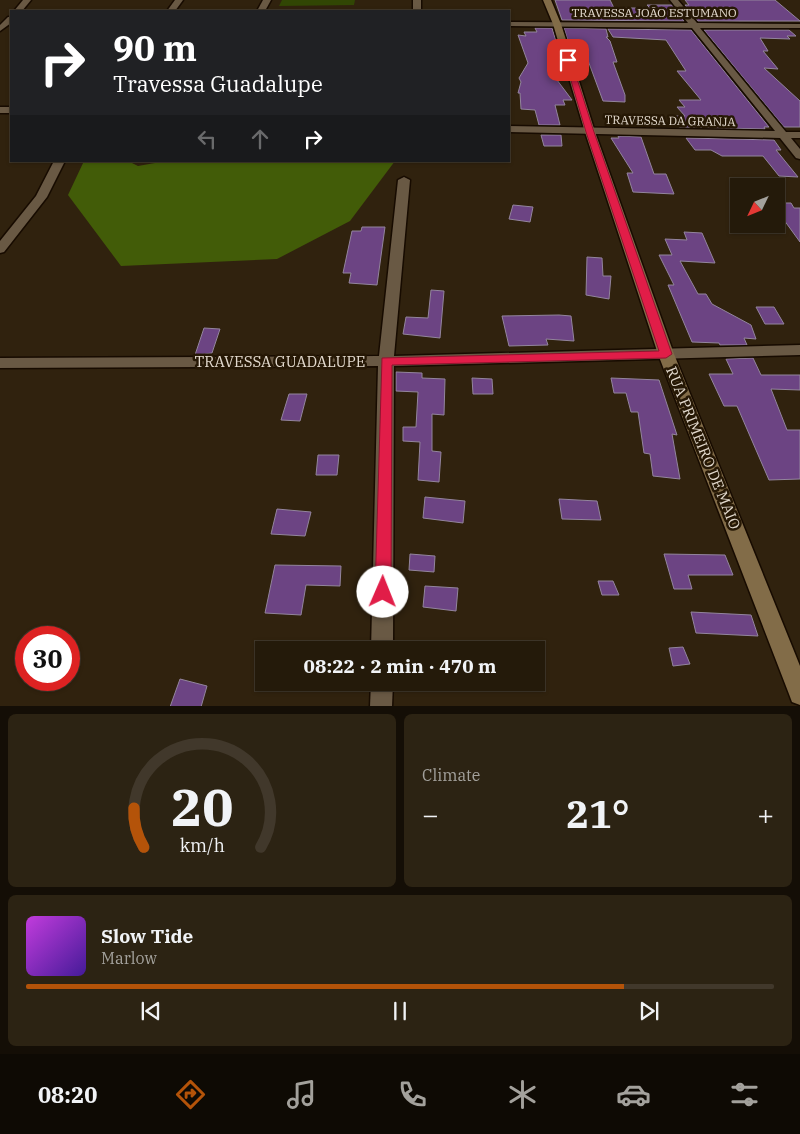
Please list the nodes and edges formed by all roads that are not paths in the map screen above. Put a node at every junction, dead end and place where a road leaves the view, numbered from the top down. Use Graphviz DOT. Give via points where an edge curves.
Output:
graph roads {
  1 [pos="27,0"];
  2 [pos="547,0"];
  3 [pos="674,0"];
  4 [pos="19,10"];
  5 [pos="8,22"];
  6 [pos="510,24"];
  7 [pos="557,24"];
  8 [pos="695,25"];
  9 [pos="800,26"];
  10 [pos="0,29"];
  11 [pos="510,129"];
  12 [pos="590,132"];
  13 [pos="800,135"];
  14 [pos="783,136"];
  15 [pos="800,156"];
  16 [pos="59,162"];
  17 [pos="404,180"];
  18 [pos="0,249"];
  19 [pos="800,350"];
  20 [pos="666,354"];
  21 [pos="386,361"];
  22 [pos="0,364"];
  23 [pos="382,641"];
  24 [pos="382,691"];
  25 [pos="800,694"];
  26 [pos="381,706"];
  1 -- 4 [label="street"];
  2 -- 7 [label="street, RUA PRIMEIRO DE MAIO"];
  3 -- 8 [label="street"];
  5 -- 10 [label="street"];
  6 -- 7 [label="street, TRAVESSA JOÃO ESTUMANO"];
  7 -- 8 [label="street, TRAVESSA JOÃO ESTUMANO"];
  7 -- 12 [label="street, RUA PRIMEIRO DE MAIO"];
  8 -- 9 [label="street, TRAVESSA JOÃO ESTUMANO"];
  8 -- 14 [label="street"];
  11 -- 12 [label="street, TRAVESSA DA GRANJA"];
  12 -- 14 [label="street, TRAVESSA DA GRANJA"];
  12 -- 20 [label="street, RUA PRIMEIRO DE MAIO"];
  13 -- 14 [label="street, TRAVESSA DA GRANJA"];
  14 -- 15 [label="street"];
  16 -- 18 [label="street" via="41,197"];
  17 -- 21 [label="street"];
  19 -- 20 [label="street, TRAVESSA GUADALUPE"];
  20 -- 21 [label="street, TRAVESSA GUADALUPE"];
  20 -- 25 [label="street, RUA PRIMEIRO DE MAIO"];
  21 -- 22 [label="street, TRAVESSA GUADALUPE"];
  21 -- 23 [label="street"];
  24 -- 26 [label="street"];
}
